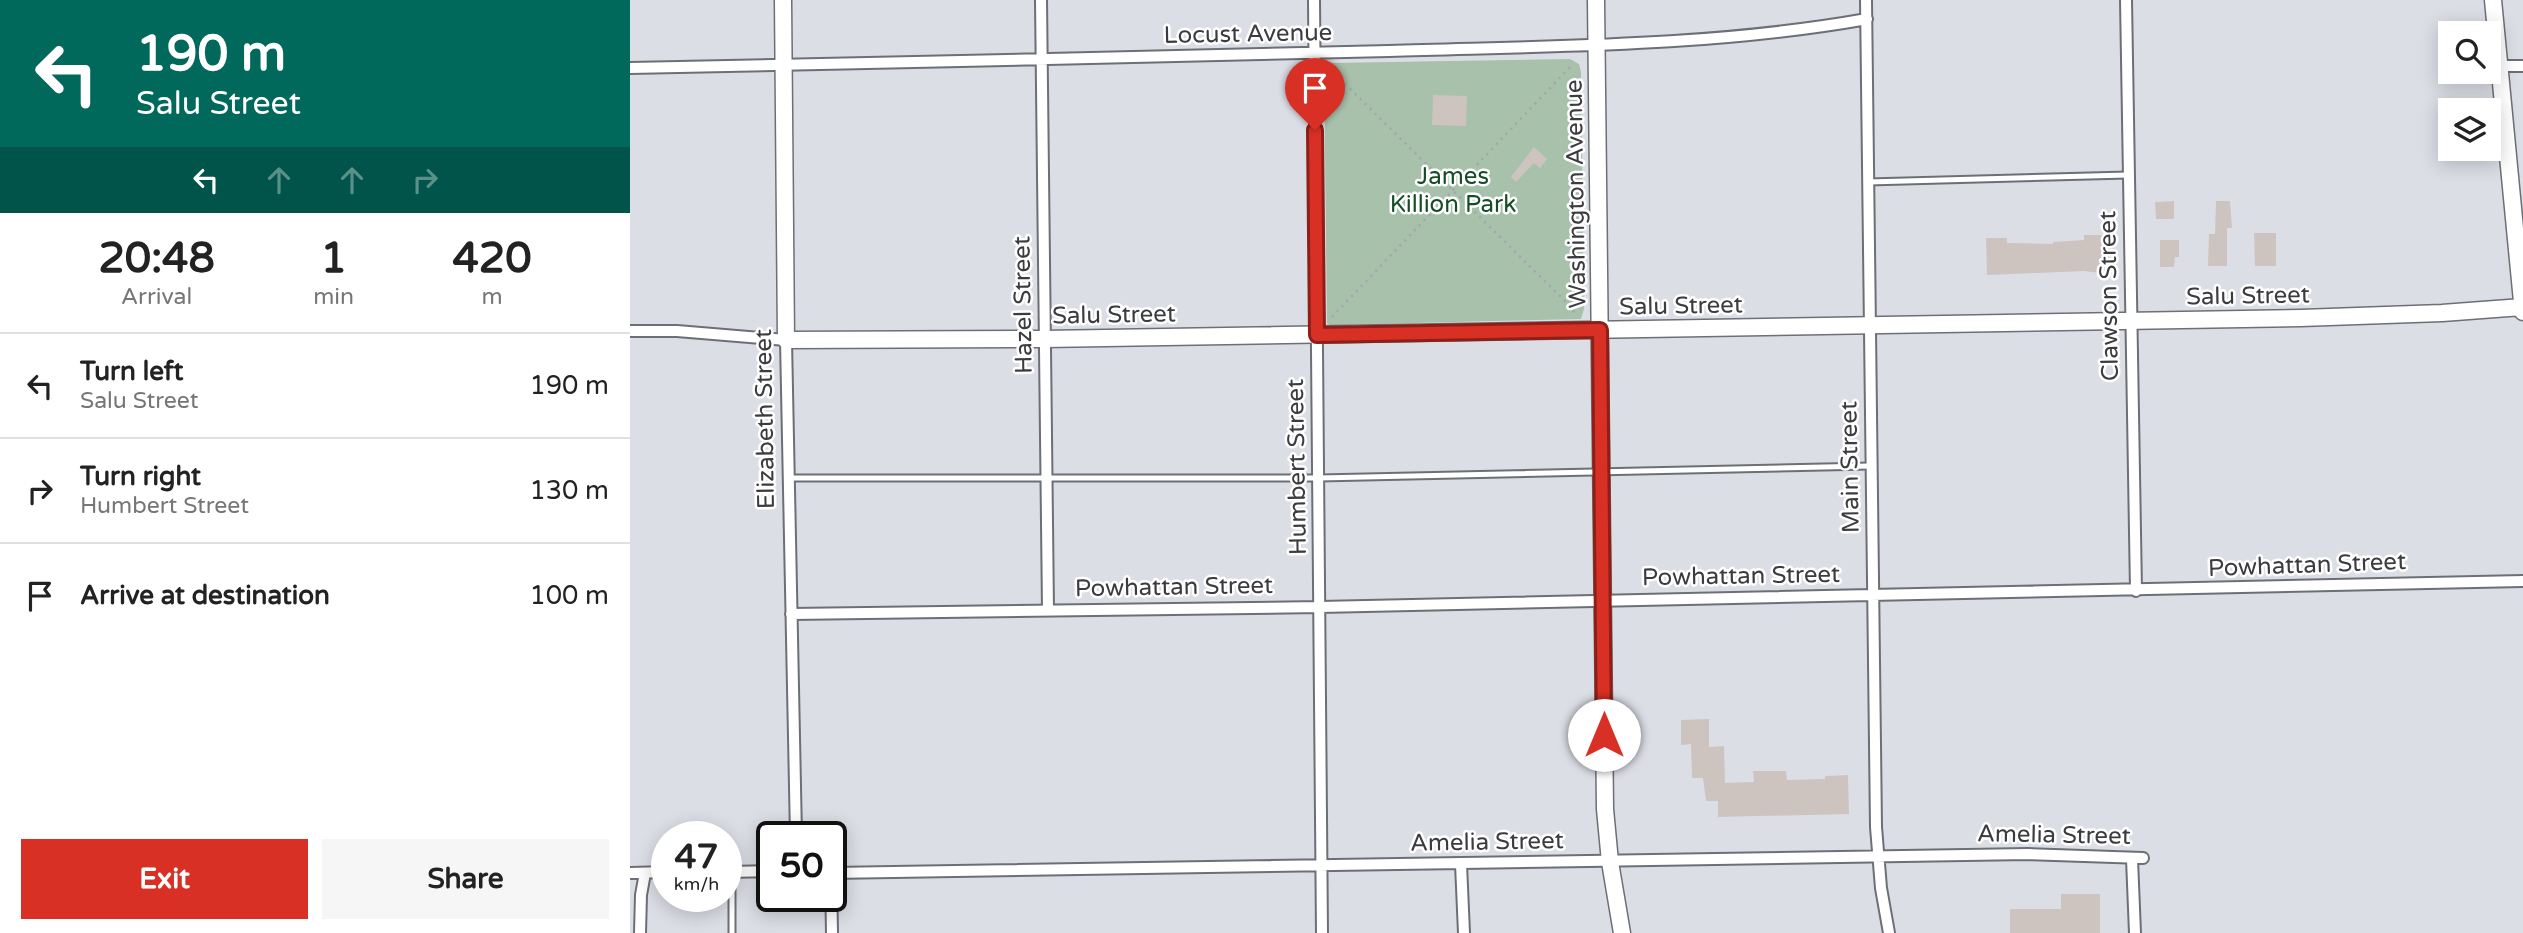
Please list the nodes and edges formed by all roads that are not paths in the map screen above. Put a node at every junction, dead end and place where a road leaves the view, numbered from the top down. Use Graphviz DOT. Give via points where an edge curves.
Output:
graph roads {
  1 [pos="783,0"];
  2 [pos="1041,0"];
  3 [pos="1314,0"];
  4 [pos="1596,0"];
  5 [pos="1866,0"];
  6 [pos="2126,0"];
  7 [pos="2493,0"];
  8 [pos="1867,19"];
  9 [pos="2495,21"];
  10 [pos="1597,44"];
  11 [pos="1314,53"];
  12 [pos="1042,60"];
  13 [pos="783,64"];
  14 [pos="2501,66"];
  15 [pos="2523,66"];
  16 [pos="630,68"];
  17 [pos="2501,75"];
  18 [pos="2128,175"];
  19 [pos="1868,181"];
  20 [pos="2520,252"];
  21 [pos="2523,309"];
  22 [pos="2130,320"];
  23 [pos="1870,325"];
  24 [pos="1600,330"];
  25 [pos="630,331"];
  26 [pos="1317,335"];
  27 [pos="1045,339"];
  28 [pos="786,340"];
  29 [pos="1871,466"];
  30 [pos="1602,471"];
  31 [pos="789,478"];
  32 [pos="1319,478"];
  33 [pos="1046,479"];
  34 [pos="2523,581"];
  35 [pos="2136,590"];
  36 [pos="1873,594"];
  37 [pos="1603,601"];
  38 [pos="1320,607"];
  39 [pos="1048,610"];
  40 [pos="791,614"];
  41 [pos="796,821"];
  42 [pos="1878,855"];
  43 [pos="1610,862"];
  44 [pos="1461,864"];
  45 [pos="1321,865"];
  46 [pos="630,873"];
  47 [pos="645,873"];
  48 [pos="651,873"];
  49 [pos="847,873"];
  50 [pos="731,912"];
  51 [pos="832,912"];
  52 [pos="640,933"];
  53 [pos="732,933"];
  54 [pos="832,933"];
  55 [pos="1322,933"];
  56 [pos="1464,933"];
  57 [pos="1622,933"];
  58 [pos="1889,933"];
  59 [pos="2135,933"];
  1 -- 13 [label="street, Elizabeth Street"];
  2 -- 12 [label="street, Hazel Street"];
  3 -- 11 [label="street, Humbert Street"];
  4 -- 10 [label="street, Washington Avenue"];
  5 -- 8 [label="street, Main Street"];
  6 -- 18 [label="street, Clawson Street"];
  7 -- 9 [label="street"];
  8 -- 10 [label="street, Locust Avenue" via="1816,28"];
  8 -- 19 [label="street, Main Street"];
  10 -- 11 [label="street, Locust Avenue"];
  10 -- 24 [label="street, Washington Avenue"];
  11 -- 12 [label="street, Locust Avenue"];
  11 -- 26 [label="street, Humbert Street"];
  12 -- 13 [label="street, Locust Avenue"];
  12 -- 27 [label="street, Hazel Street"];
  13 -- 16 [label="street, Locust Avenue"];
  13 -- 28 [label="street, Elizabeth Street"];
  14 -- 15 [label="street"];
  17 -- 20 [label="street"];
  18 -- 19 [label="lane"];
  18 -- 22 [label="street, Clawson Street"];
  19 -- 23 [label="street, Main Street"];
  20 -- 21 [label="street"];
  21 -- 22 [label="street, Salu Street"];
  22 -- 23 [label="street, Salu Street"];
  22 -- 35 [label="street, Clawson Street"];
  23 -- 24 [label="street, Salu Street"];
  23 -- 29 [label="street, Main Street"];
  24 -- 26 [label="street, Salu Street"];
  24 -- 30 [label="street, Washington Avenue"];
  25 -- 28 [label="street, Salu Street"];
  26 -- 27 [label="street, Salu Street"];
  26 -- 32 [label="street, Humbert Street"];
  27 -- 28 [label="street, Salu Street"];
  27 -- 33 [label="street, Hazel Street"];
  28 -- 31 [label="street, Elizabeth Street"];
  29 -- 30 [label="lane"];
  29 -- 36 [label="street, Main Street"];
  30 -- 32 [label="lane"];
  30 -- 37 [label="street, Washington Avenue"];
  31 -- 33 [label="lane"];
  31 -- 40 [label="street, Elizabeth Street"];
  32 -- 33 [label="lane"];
  32 -- 38 [label="street, Humbert Street"];
  33 -- 39 [label="street, Hazel Street"];
  34 -- 35 [label="street, Powhattan Street"];
  35 -- 36 [label="street, Powhattan Street"];
  36 -- 37 [label="street, Powhattan Street"];
  36 -- 42 [label="street, Main Street"];
  37 -- 38 [label="street, Powhattan Street"];
  37 -- 43 [label="street, Washington Avenue" via="1605,809"];
  38 -- 39 [label="street, Powhattan Street"];
  38 -- 45 [label="street, Humbert Street"];
  39 -- 40 [label="street, Powhattan Street"];
  40 -- 41 [label="street, Elizabeth Street"];
  42 -- 43 [label="street, Amelia Street"];
  42 -- 58 [label="street, Main Street"];
  42 -- 59 [label="street, Amelia Street" via="2028,853 2138,859"];
  43 -- 44 [label="street, Amelia Street"];
  43 -- 57 [label="street, Washington Avenue"];
  44 -- 45 [label="street, Amelia Street"];
  44 -- 56 [label="street"];
  45 -- 49 [label="street, Amelia Street"];
  45 -- 55 [label="street, Humbert Street"];
  46 -- 47 [label="street"];
  47 -- 48 [label="street"];
  47 -- 52 [label="street"];
  50 -- 53 [label="lane"];
  51 -- 54 [label="street"];
}
